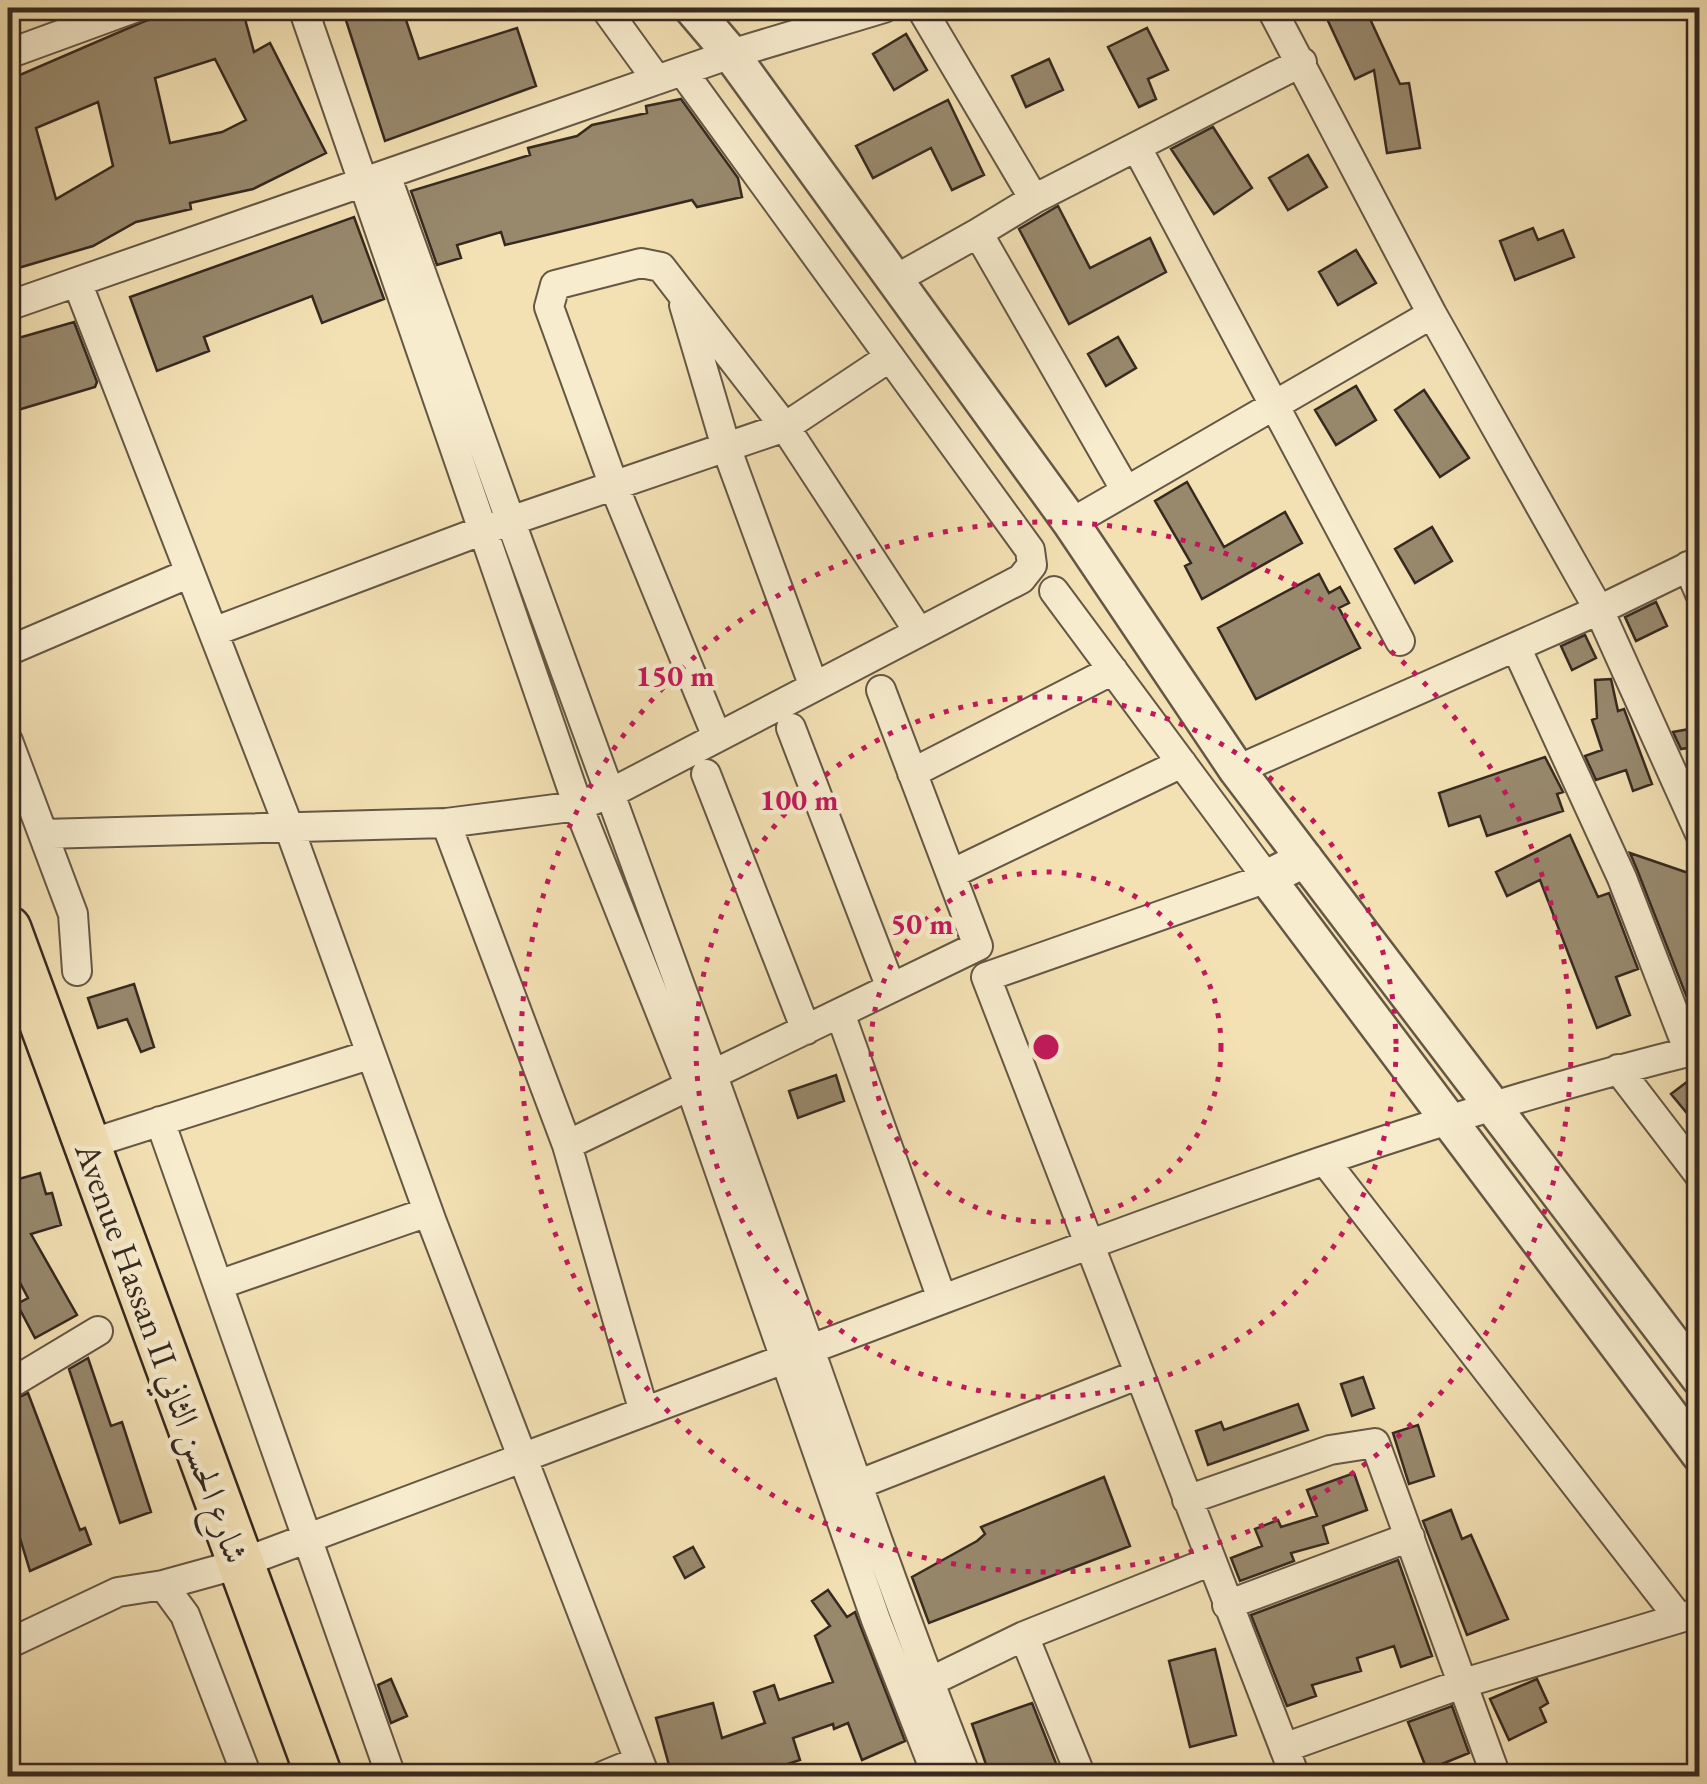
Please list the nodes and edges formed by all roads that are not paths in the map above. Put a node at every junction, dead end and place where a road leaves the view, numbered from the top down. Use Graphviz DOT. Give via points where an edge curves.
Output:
graph roads {
  1 [pos="134,8"];
  2 [pos="303,8"];
  3 [pos="604,8"];
  4 [pos="692,8"];
  5 [pos="884,8"];
  6 [pos="921,8"];
  7 [pos="1271,8"];
  8 [pos="843,14"];
  9 [pos="79,18"];
  10 [pos="8,54"];
  11 [pos="731,54"];
  12 [pos="1302,62"];
  13 [pos="670,76"];
  14 [pos="1138,148"];
  15 [pos="373,180"];
  16 [pos="1034,199"];
  17 [pos="978,233"];
  18 [pos="896,279"];
  19 [pos="77,282"];
  20 [pos="679,290"];
  21 [pos="8,306"];
  22 [pos="1432,314"];
  23 [pos="890,357"];
  24 [pos="1275,406"];
  25 [pos="785,427"];
  26 [pos="726,447"];
  27 [pos="614,486"];
  28 [pos="1125,489"];
  29 [pos="509,521"];
  30 [pos="1071,523"];
  31 [pos="481,530"];
  32 [pos="1694,564"];
  33 [pos="190,573"];
  34 [pos="1054,591"];
  35 [pos="1700,594"];
  36 [pos="1599,610"];
  37 [pos="213,632"];
  38 [pos="919,632"];
  39 [pos="1400,640"];
  40 [pos="1516,647"];
  41 [pos="8,651"];
  42 [pos="1113,670"];
  43 [pos="814,687"];
  44 [pos="881,690"];
  45 [pos="792,728"];
  46 [pos="718,737"];
  47 [pos="8,741"];
  48 [pos="1182,764"];
  49 [pos="1237,770"];
  50 [pos="912,773"];
  51 [pos="706,774"];
  52 [pos="607,795"];
  53 [pos="578,806"];
  54 [pos="446,823"];
  55 [pos="290,830"];
  56 [pos="43,834"];
  57 [pos="1700,834"];
  58 [pos="1305,859"];
  59 [pos="951,874"];
  60 [pos="1267,878"];
  61 [pos="8,929"];
  62 [pos="77,972"];
  63 [pos="891,988"];
  64 [pos="840,1013"];
  65 [pos="806,1030"];
  66 [pos="1694,1051"];
  67 [pos="369,1055"];
  68 [pos="1618,1070"];
  69 [pos="701,1080"];
  70 [pos="1492,1106"];
  71 [pos="160,1121"];
  72 [pos="1447,1122"];
  73 [pos="86,1145"];
  74 [pos="568,1145"];
  75 [pos="1325,1161"];
  76 [pos="1700,1176"];
  77 [pos="428,1212"];
  78 [pos="1088,1244"];
  79 [pos="218,1285"];
  80 [pos="942,1299"];
  81 [pos="98,1330"];
  82 [pos="797,1354"];
  83 [pos="1137,1374"];
  84 [pos="1700,1379"];
  85 [pos="8,1385"];
  86 [pos="644,1412"];
  87 [pos="1700,1455"];
  88 [pos="522,1458"];
  89 [pos="857,1485"];
  90 [pos="1187,1500"];
  91 [pos="1410,1536"];
  92 [pos="307,1539"];
  93 [pos="1209,1562"];
  94 [pos="239,1564"];
  95 [pos="162,1585"];
  96 [pos="1227,1605"];
  97 [pos="1689,1615"];
  98 [pos="1024,1636"];
  99 [pos="8,1644"];
  100 [pos="1464,1683"];
  101 [pos="918,1687"];
  102 [pos="1284,1748"];
  103 [pos="642,1769"];
  104 [pos="248,1776"];
  105 [pos="319,1776"];
  106 [pos="391,1776"];
  107 [pos="602,1776"];
  108 [pos="937,1776"];
  109 [pos="966,1776"];
  110 [pos="1082,1776"];
  111 [pos="1295,1776"];
  112 [pos="1496,1776"];
  1 -- 9 [label="street"];
  2 -- 15 [label="street"];
  3 -- 13 [label="street"];
  4 -- 11 [label="street"];
  5 -- 8 [label="street"];
  6 -- 16 [label="street"];
  7 -- 12 [label="street"];
  8 -- 11 [label="street"];
  9 -- 10 [label="street"];
  11 -- 13 [label="street"];
  11 -- 18 [label="street"];
  12 -- 14 [label="street"];
  12 -- 22 [label="street"];
  13 -- 15 [label="street"];
  13 -- 23 [label="street"];
  14 -- 16 [label="street"];
  14 -- 24 [label="street"];
  15 -- 19 [label="street"];
  15 -- 29 [label="street"];
  15 -- 31 [label="street"];
  16 -- 17 [label="street"];
  17 -- 18 [label="street"];
  17 -- 28 [label="street"];
  18 -- 30 [label="street"];
  19 -- 21 [label="street"];
  19 -- 33 [label="street"];
  20 -- 25 [label="street"];
  20 -- 26 [label="street"];
  20 -- 27 [label="street" via="661,266 641,263 556,285 549,307"];
  22 -- 24 [label="street"];
  22 -- 36 [label="street"];
  23 -- 25 [label="street"];
  23 -- 38 [label="street" via="1030,550 1032,564 1021,579"];
  24 -- 28 [label="street"];
  24 -- 39 [label="street"];
  25 -- 26 [label="street"];
  25 -- 38 [label="street"];
  26 -- 27 [label="street"];
  26 -- 43 [label="street"];
  27 -- 29 [label="street"];
  27 -- 46 [label="street"];
  28 -- 30 [label="street"];
  29 -- 31 [label="street"];
  29 -- 52 [label="street"];
  30 -- 49 [label="street"];
  31 -- 37 [label="street"];
  31 -- 53 [label="street"];
  32 -- 35 [label="street"];
  32 -- 36 [label="street"];
  33 -- 37 [label="street"];
  33 -- 41 [label="street"];
  34 -- 42 [label="street"];
  36 -- 40 [label="street"];
  36 -- 57 [label="street"];
  37 -- 55 [label="street"];
  38 -- 43 [label="street"];
  40 -- 49 [label="street"];
  40 -- 66 [label="street"];
  42 -- 48 [label="street"];
  42 -- 50 [label="street"];
  43 -- 46 [label="street"];
  44 -- 50 [label="street"];
  45 -- 63 [label="street"];
  46 -- 52 [label="street"];
  47 -- 56 [label="street"];
  48 -- 59 [label="street"];
  48 -- 60 [label="street"];
  49 -- 58 [label="street"];
  50 -- 59 [label="street"];
  51 -- 65 [label="street"];
  52 -- 53 [label="street"];
  52 -- 69 [label="street"];
  53 -- 54 [label="street"];
  53 -- 69 [label="street"];
  54 -- 55 [label="street"];
  54 -- 74 [label="street"];
  55 -- 56 [label="street"];
  55 -- 67 [label="street"];
  56 -- 62 [label="street" via="73,914"];
  58 -- 60 [label="street"];
  58 -- 70 [label="street"];
  59 -- 63 [label="street" via="978,946"];
  60 -- 72 [label="street"];
  60 -- 78 [label="street" via="986,977"];
  61 -- 73 [label="main road, Avenue Hassan II شارع الحسن الثاني"];
  63 -- 64 [label="street"];
  64 -- 65 [label="street"];
  64 -- 80 [label="street"];
  65 -- 69 [label="street"];
  66 -- 68 [label="street"];
  67 -- 71 [label="street"];
  67 -- 77 [label="street"];
  68 -- 70 [label="street"];
  68 -- 76 [label="street"];
  69 -- 74 [label="street"];
  69 -- 82 [label="street"];
  70 -- 72 [label="street"];
  70 -- 84 [label="street"];
  71 -- 73 [label="street"];
  71 -- 79 [label="street"];
  72 -- 75 [label="street"];
  72 -- 87 [label="street"];
  73 -- 94 [label="main road, Avenue Hassan II شارع الحسن الثاني"];
  74 -- 86 [label="street"];
  75 -- 78 [label="street"];
  75 -- 97 [label="street"];
  77 -- 79 [label="street"];
  77 -- 88 [label="street"];
  78 -- 80 [label="street"];
  78 -- 83 [label="street"];
  79 -- 92 [label="street"];
  80 -- 82 [label="street"];
  81 -- 85 [label="street"];
  82 -- 86 [label="street"];
  82 -- 89 [label="street"];
  82 -- 101 [label="street" via="876,1620"];
  83 -- 89 [label="street"];
  83 -- 90 [label="street"];
  86 -- 88 [label="street"];
  88 -- 92 [label="street"];
  88 -- 103 [label="street"];
  89 -- 101 [label="street"];
  90 -- 91 [label="street" via="1370,1442 1378,1446"];
  90 -- 93 [label="street"];
  91 -- 96 [label="street"];
  91 -- 100 [label="street"];
  92 -- 94 [label="street"];
  92 -- 106 [label="street"];
  93 -- 96 [label="street"];
  93 -- 98 [label="street"];
  94 -- 95 [label="street"];
  94 -- 105 [label="main road, Avenue Hassan II شارع الحسن الثاني"];
  95 -- 99 [label="street" via="118,1592"];
  95 -- 104 [label="street" via="186,1615"];
  96 -- 102 [label="street"];
  97 -- 100 [label="street"];
  98 -- 101 [label="street"];
  98 -- 110 [label="street"];
  100 -- 102 [label="street"];
  100 -- 112 [label="street"];
  101 -- 108 [label="street"];
  101 -- 109 [label="street"];
  102 -- 111 [label="street"];
  103 -- 107 [label="street"];
}
